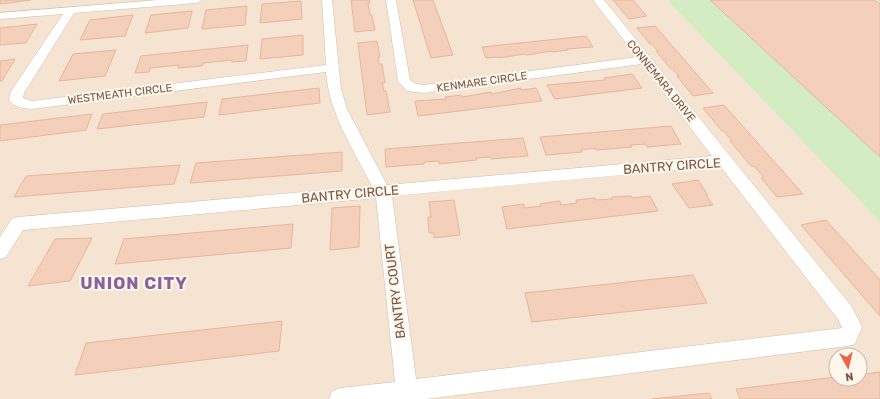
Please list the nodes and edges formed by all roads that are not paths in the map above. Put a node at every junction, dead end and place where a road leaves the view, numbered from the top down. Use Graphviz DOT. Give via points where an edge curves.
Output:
graph roads {
  1 [pos="197,0"];
  2 [pos="327,0"];
  3 [pos="391,0"];
  4 [pos="598,0"];
  5 [pos="71,10"];
  6 [pos="0,16"];
  7 [pos="644,60"];
  8 [pos="331,68"];
  9 [pos="726,160"];
  10 [pos="383,191"];
  11 [pos="0,252"];
  12 [pos="407,391"];
  13 [pos="340,399"];
  1 -- 5 [label="street"];
  2 -- 8 [label="street"];
  3 -- 7 [label="street, KENMARE CIRCLE" via="404,81 412,88 424,89"];
  4 -- 7 [label="street, CONNEMARA DRIVE"];
  5 -- 6 [label="street"];
  5 -- 8 [label="street, WESTMEATH CIRCLE" via="17,93 16,100 22,104 40,104"];
  7 -- 9 [label="street, CONNEMARA DRIVE"];
  8 -- 10 [label="street" via="340,109"];
  9 -- 10 [label="street, BANTRY CIRCLE"];
  9 -- 12 [label="street, BANTRY CIRCLE" via="845,313 852,327 848,338"];
  10 -- 11 [label="street, BANTRY CIRCLE" via="18,224"];
  10 -- 12 [label="street, BANTRY COURT"];
  12 -- 13 [label="street, BANTRY CIRCLE"];
}
